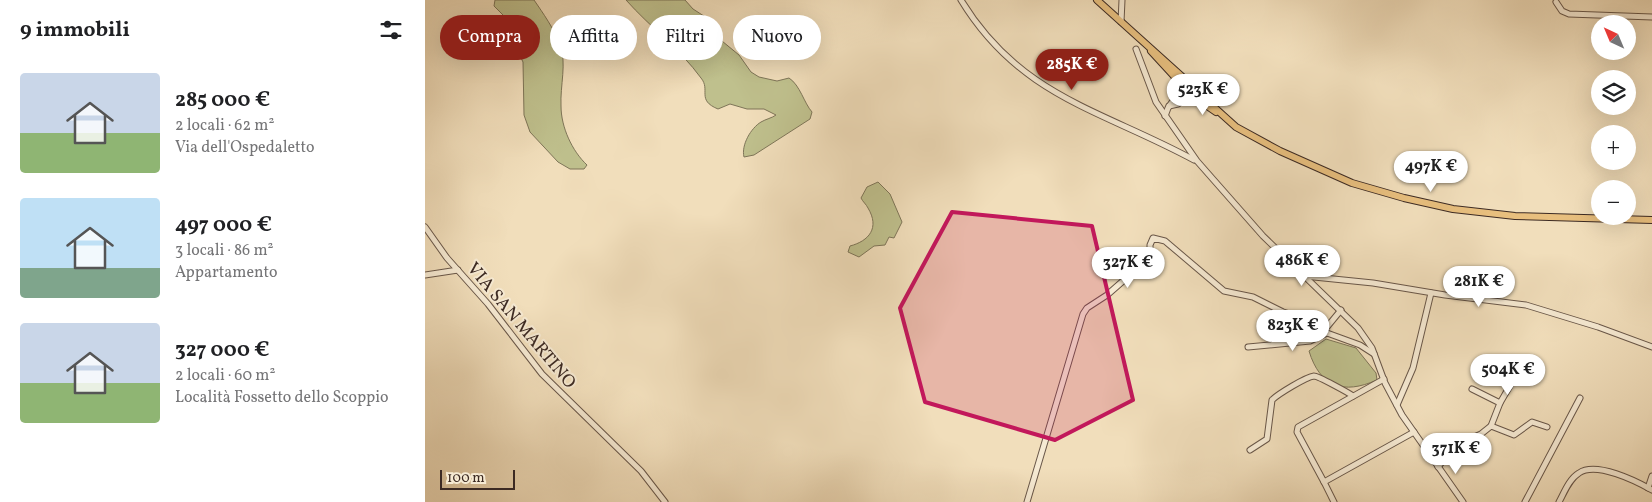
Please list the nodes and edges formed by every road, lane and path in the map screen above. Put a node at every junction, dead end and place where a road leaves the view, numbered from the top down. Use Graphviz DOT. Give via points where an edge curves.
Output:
graph roads {
  1 [pos="961,0"];
  2 [pos="1097,0"];
  3 [pos="1122,0"];
  4 [pos="1556,2"];
  5 [pos="1652,17"];
  6 [pos="1121,22"];
  7 [pos="1147,46"];
  8 [pos="1136,50"];
  9 [pos="1188,82"];
  10 [pos="1179,90"];
  11 [pos="1196,91"];
  12 [pos="1187,99"];
  13 [pos="1169,106"];
  14 [pos="1222,115"];
  15 [pos="1165,116"];
  16 [pos="1197,161"];
  17 [pos="1652,220"];
  18 [pos="425,227"];
  19 [pos="457,270"];
  20 [pos="425,275"];
  21 [pos="1304,276"];
  22 [pos="1431,293"];
  23 [pos="1341,310"];
  24 [pos="1327,325"];
  25 [pos="1327,333"];
  26 [pos="1248,347"];
  27 [pos="1652,347"];
  28 [pos="1375,355"];
  29 [pos="1518,372"];
  30 [pos="1384,379"];
  31 [pos="1472,389"];
  32 [pos="1353,396"];
  33 [pos="1580,398"];
  34 [pos="1501,403"];
  35 [pos="1397,405"];
  36 [pos="1491,426"];
  37 [pos="1547,427"];
  38 [pos="1414,432"];
  39 [pos="1250,450"];
  40 [pos="1438,467"];
  41 [pos="1652,476"];
  42 [pos="1324,482"];
  43 [pos="1650,489"];
  44 [pos="665,502"];
  45 [pos="1027,502"];
  46 [pos="1334,502"];
  47 [pos="1463,502"];
  48 [pos="1525,502"];
  49 [pos="1559,502"];
  1 -- 16 [label="street" via="987,38 1026,73 1100,117"];
  2 -- 6 [label="main road"];
  3 -- 6 [label="street"];
  4 -- 5 [label="street" via="1568,14"];
  6 -- 7 [label="main road"];
  7 -- 9 [label="main road"];
  7 -- 10 [label="main road" via="1174,76"];
  8 -- 15 [label="street" via="1154,99"];
  9 -- 10 [label="main road" via="1183,82"];
  9 -- 11 [label="main road"];
  10 -- 12 [label="main road"];
  10 -- 13 [label="street"];
  11 -- 12 [label="main road"];
  11 -- 14 [label="main road"];
  12 -- 13 [label="street"];
  12 -- 14 [label="main road" via="1200,101"];
  13 -- 15 [label="street"];
  14 -- 17 [label="main road" via="1246,133 1280,151 1352,183 1404,198 1515,216"];
  15 -- 16 [label="street"];
  16 -- 21 [label="street" via="1263,236"];
  18 -- 19 [label="street, VIA SAN MARTINO"];
  19 -- 20 [label="street"];
  19 -- 44 [label="street, VIA SAN MARTINO" via="542,374 641,471"];
  21 -- 22 [label="street"];
  21 -- 23 [label="street"];
  22 -- 27 [label="street" via="1526,305"];
  22 -- 35 [label="street" via="1415,364"];
  23 -- 24 [label="street"];
  23 -- 28 [label="street" via="1358,328"];
  24 -- 25 [label="street"];
  24 -- 45 [label="street" via="1283,312 1257,298 1224,291 1165,240 1153,238 1149,245 1151,256 1146,265 1089,306 1083,314"];
  25 -- 26 [label="street" via="1310,341"];
  25 -- 28 [label="street"];
  28 -- 30 [label="street"];
  29 -- 34 [label="street"];
  30 -- 32 [label="street"];
  30 -- 35 [label="street"];
  31 -- 34 [label="street"];
  32 -- 39 [label="street" via="1320,377 1311,376 1272,400 1267,439"];
  32 -- 42 [label="street" via="1302,424 1297,432"];
  33 -- 48 [label="street"];
  34 -- 36 [label="street"];
  35 -- 38 [label="street"];
  36 -- 37 [label="street" via="1514,435 1531,422"];
  36 -- 40 [label="street" via="1481,434 1458,443"];
  38 -- 40 [label="street"];
  38 -- 42 [label="street"];
  40 -- 47 [label="street"];
  41 -- 43 [label="street"];
  42 -- 46 [label="street"];
  43 -- 49 [label="street" via="1607,471 1588,469 1575,476"];
}
